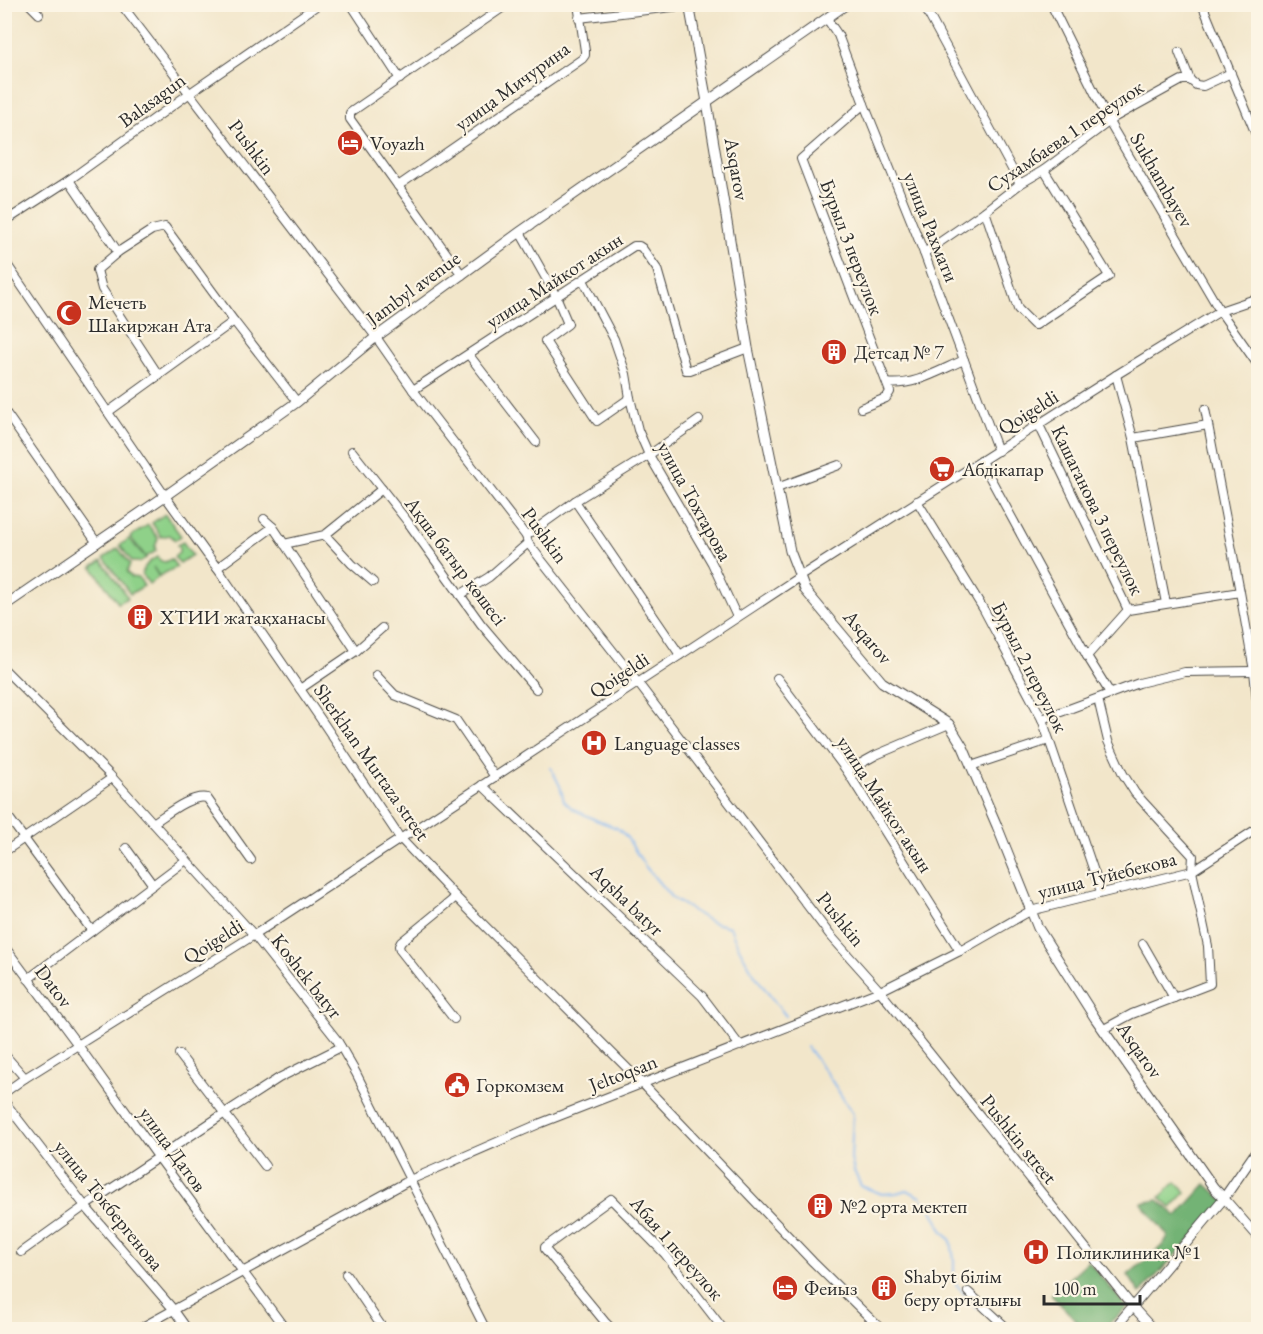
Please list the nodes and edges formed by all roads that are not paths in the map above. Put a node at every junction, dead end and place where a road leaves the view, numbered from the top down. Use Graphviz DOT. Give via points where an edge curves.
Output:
graph roads {
  1 [pos="29,4"];
  2 [pos="121,4"];
  3 [pos="319,4"];
  4 [pos="351,4"];
  5 [pos="508,4"];
  6 [pos="578,4"];
  7 [pos="848,4"];
  8 [pos="923,4"];
  9 [pos="1051,4"];
  10 [pos="1202,4"];
  11 [pos="689,5"];
  12 [pos="39,14"];
  13 [pos="579,18"];
  14 [pos="827,18"];
  15 [pos="1179,52"];
  16 [pos="1231,73"];
  17 [pos="400,79"];
  18 [pos="1190,80"];
  19 [pos="190,93"];
  20 [pos="707,102"];
  21 [pos="864,104"];
  22 [pos="1109,122"];
  23 [pos="1258,139"];
  24 [pos="1044,170"];
  25 [pos="69,180"];
  26 [pos="1020,184"];
  27 [pos="398,186"];
  28 [pos="985,211"];
  29 [pos="4,222"];
  30 [pos="520,232"];
  31 [pos="118,252"];
  32 [pos="924,252"];
  33 [pos="4,260"];
  34 [pos="462,275"];
  35 [pos="583,280"];
  36 [pos="556,296"];
  37 [pos="1258,298"];
  38 [pos="1220,311"];
  39 [pos="234,321"];
  40 [pos="376,337"];
  41 [pos="748,348"];
  42 [pos="469,355"];
  43 [pos="964,360"];
  44 [pos="1258,365"];
  45 [pos="1116,375"];
  46 [pos="159,376"];
  47 [pos="887,383"];
  48 [pos="413,390"];
  49 [pos="630,398"];
  50 [pos="297,402"];
  51 [pos="861,408"];
  52 [pos="1205,409"];
  53 [pos="4,410"];
  54 [pos="108,412"];
  55 [pos="699,420"];
  56 [pos="1039,425"];
  57 [pos="1208,425"];
  58 [pos="1132,438"];
  59 [pos="536,442"];
  60 [pos="352,451"];
  61 [pos="998,451"];
  62 [pos="649,455"];
  63 [pos="981,461"];
  64 [pos="839,465"];
  65 [pos="777,488"];
  66 [pos="382,489"];
  67 [pos="165,496"];
  68 [pos="575,501"];
  69 [pos="917,501"];
  70 [pos="264,519"];
  71 [pos="273,527"];
  72 [pos="325,535"];
  73 [pos="527,539"];
  74 [pos="97,543"];
  75 [pos="284,544"];
  76 [pos="217,568"];
  77 [pos="799,577"];
  78 [pos="373,582"];
  79 [pos="1240,592"];
  80 [pos="460,595"];
  81 [pos="1166,603"];
  82 [pos="4,606"];
  83 [pos="1128,610"];
  84 [pos="737,617"];
  85 [pos="382,628"];
  86 [pos="356,651"];
  87 [pos="680,655"];
  88 [pos="1087,656"];
  89 [pos="4,669"];
  90 [pos="1254,671"];
  91 [pos="376,675"];
  92 [pos="777,678"];
  93 [pos="638,683"];
  94 [pos="300,689"];
  95 [pos="536,689"];
  96 [pos="1110,693"];
  97 [pos="1098,699"];
  98 [pos="1258,710"];
  99 [pos="1042,720"];
  100 [pos="949,724"];
  101 [pos="1049,740"];
  102 [pos="971,766"];
  103 [pos="847,771"];
  104 [pos="495,777"];
  105 [pos="112,778"];
  106 [pos="482,785"];
  107 [pos="4,811"];
  108 [pos="153,823"];
  109 [pos="1258,828"];
  110 [pos="400,838"];
  111 [pos="24,839"];
  112 [pos="126,848"];
  113 [pos="4,852"];
  114 [pos="186,860"];
  115 [pos="251,860"];
  116 [pos="1192,871"];
  117 [pos="153,885"];
  118 [pos="1101,892"];
  119 [pos="456,897"];
  120 [pos="1030,911"];
  121 [pos="92,931"];
  122 [pos="254,935"];
  123 [pos="1143,944"];
  124 [pos="4,946"];
  125 [pos="960,951"];
  126 [pos="28,980"];
  127 [pos="880,992"];
  128 [pos="1174,998"];
  129 [pos="454,1019"];
  130 [pos="1104,1029"];
  131 [pos="78,1045"];
  132 [pos="741,1046"];
  133 [pos="341,1047"];
  134 [pos="4,1054"];
  135 [pos="179,1054"];
  136 [pos="25,1078"];
  137 [pos="642,1083"];
  138 [pos="4,1092"];
  139 [pos="4,1101"];
  140 [pos="225,1113"];
  141 [pos="1258,1149"];
  142 [pos="159,1158"];
  143 [pos="265,1166"];
  144 [pos="410,1180"];
  145 [pos="1224,1198"];
  146 [pos="85,1206"];
  147 [pos="1258,1237"];
  148 [pos="21,1252"];
  149 [pos="243,1271"];
  150 [pos="346,1274"];
  151 [pos="968,1292"];
  152 [pos="1133,1307"];
  153 [pos="173,1309"];
  154 [pos="137,1329"];
  155 [pos="188,1329"];
  156 [pos="286,1329"];
  157 [pos="384,1329"];
  158 [pos="486,1329"];
  159 [pos="613,1329"];
  160 [pos="724,1329"];
  161 [pos="882,1329"];
  162 [pos="1009,1329"];
  163 [pos="1113,1329"];
  164 [pos="1154,1329"];
  1 -- 12 [label="street"];
  2 -- 19 [label="street, Pushkin"];
  3 -- 19 [label="street, Balasagun"];
  4 -- 17 [label="street"];
  5 -- 17 [label="street"];
  6 -- 13 [label="street, улица Мичурина"];
  7 -- 14 [label="main road, Jambyl avenue"];
  8 -- 26 [label="street"];
  9 -- 22 [label="street, Sukhambayev"];
  10 -- 16 [label="street"];
  11 -- 13 [label="street, улица Мичурина"];
  11 -- 20 [label="main road, Asqarov"];
  13 -- 27 [label="street, улица Мичурина" via="585,51 582,59"];
  14 -- 20 [label="main road, Jambyl avenue"];
  14 -- 21 [label="street, улица Рахмати" via="838,34"];
  15 -- 18 [label="street"];
  16 -- 18 [label="street, Сухамбаева 1 переулок" via="1203,86"];
  16 -- 23 [label="street"];
  17 -- 27 [label="street" via="349,116"];
  18 -- 22 [label="street, Сухамбаева 1 переулок" via="1175,83"];
  19 -- 25 [label="street, Balasagun"];
  19 -- 40 [label="street, Pushkin"];
  20 -- 30 [label="main road, Jambyl avenue"];
  20 -- 41 [label="main road, Asqarov"];
  21 -- 32 [label="street, улица Рахмати"];
  21 -- 47 [label="street, Бурыл 3 переулок" via="801,161"];
  22 -- 24 [label="street, Сухамбаева 1 переулок"];
  22 -- 38 [label="street, Sukhambayev"];
  24 -- 26 [label="street, Сухамбаева 1 переулок"];
  24 -- 28 [label="street" via="1109,276 1036,325 1018,309"];
  25 -- 29 [label="street, Balasagun"];
  25 -- 31 [label="street"];
  26 -- 28 [label="street, Сухамбаева 1 переулок"];
  27 -- 34 [label="street"];
  28 -- 32 [label="street, Сухамбаева 1 переулок"];
  30 -- 34 [label="main road, Jambyl avenue"];
  30 -- 36 [label="street"];
  31 -- 39 [label="street" via="152,230 165,227"];
  31 -- 46 [label="street" via="97,270 102,289"];
  32 -- 43 [label="street, улица Рахмати"];
  33 -- 54 [label="street, Sherkhan Murtaza street"];
  34 -- 40 [label="main road, Jambyl avenue"];
  35 -- 36 [label="street, улица Майкот акын"];
  35 -- 41 [label="street, улица Майкот акын" via="639,246 657,269 686,370"];
  35 -- 49 [label="street, улица Тохтарова" via="614,339"];
  36 -- 42 [label="street, улица Майкот акын"];
  36 -- 49 [label="street" via="568,324 545,341 597,421"];
  37 -- 38 [label="street, Qoigeldi"];
  38 -- 44 [label="street, Sukhambayev"];
  38 -- 45 [label="street, Qoigeldi"];
  39 -- 46 [label="street"];
  39 -- 50 [label="street"];
  40 -- 48 [label="street, Pushkin"];
  40 -- 50 [label="main road, Jambyl avenue"];
  41 -- 65 [label="main road, Asqarov"];
  42 -- 48 [label="street, улица Майкот акын"];
  42 -- 59 [label="street"];
  43 -- 47 [label="street" via="918,380"];
  43 -- 61 [label="street, улица Рахмати"];
  45 -- 56 [label="street, Qoigeldi"];
  45 -- 58 [label="street, Кашаганова 3 переулок"];
  46 -- 54 [label="street"];
  47 -- 51 [label="street" via="890,392 886,398"];
  48 -- 73 [label="street, Pushkin"];
  49 -- 62 [label="street, улица Тохтарова"];
  50 -- 67 [label="main road, Jambyl avenue"];
  52 -- 57 [label="street"];
  53 -- 74 [label="street"];
  54 -- 67 [label="street, Sherkhan Murtaza street"];
  55 -- 62 [label="street"];
  56 -- 61 [label="street, Qoigeldi"];
  56 -- 83 [label="street, Кашаганова 3 переулок"];
  57 -- 58 [label="street"];
  57 -- 79 [label="street"];
  58 -- 81 [label="street, Кашаганова 3 переулок"];
  60 -- 66 [label="street, Ақша батыр көшесі"];
  61 -- 63 [label="street, Qoigeldi"];
  62 -- 68 [label="street"];
  62 -- 84 [label="street, улица Тохтарова" via="712,563"];
  63 -- 69 [label="street, Qoigeldi"];
  63 -- 88 [label="street"];
  64 -- 65 [label="street"];
  65 -- 77 [label="main road, Asqarov"];
  66 -- 72 [label="street"];
  66 -- 80 [label="street, Ақша батыр көшесі"];
  67 -- 74 [label="main road, Jambyl avenue"];
  67 -- 76 [label="street, Sherkhan Murtaza street"];
  68 -- 73 [label="street"];
  68 -- 87 [label="street"];
  69 -- 77 [label="street, Qoigeldi"];
  69 -- 99 [label="street, Бурыл 2 переулок" via="984,610"];
  70 -- 71 [label="street"];
  71 -- 75 [label="street"];
  71 -- 76 [label="street"];
  72 -- 75 [label="street"];
  72 -- 78 [label="street"];
  73 -- 80 [label="street" via="489,576"];
  73 -- 93 [label="street, Pushkin"];
  74 -- 82 [label="main road, Jambyl avenue"];
  75 -- 86 [label="street"];
  76 -- 94 [label="street, Sherkhan Murtaza street"];
  77 -- 84 [label="street, Qoigeldi"];
  77 -- 100 [label="main road, Asqarov" via="805,590 882,682"];
  79 -- 81 [label="street, Кашаганова 3 переулок"];
  79 -- 90 [label="street"];
  80 -- 95 [label="street, Ақша батыр көшесі"];
  81 -- 83 [label="street, Кашаганова 3 переулок"];
  83 -- 88 [label="street, Кашаганова 3 переулок"];
  84 -- 87 [label="street, Qoigeldi"];
  85 -- 86 [label="street"];
  86 -- 94 [label="street"];
  87 -- 93 [label="street, Qoigeldi"];
  88 -- 96 [label="street"];
  89 -- 105 [label="street, Koshek batyr"];
  90 -- 96 [label="street" via="1185,672"];
  90 -- 98 [label="street"];
  91 -- 104 [label="street" via="395,695 456,720"];
  92 -- 103 [label="street, улица Майкот акын"];
  93 -- 104 [label="street, Qoigeldi"];
  93 -- 127 [label="street, Pushkin" via="830,935"];
  94 -- 110 [label="street, Sherkhan Murtaza street"];
  96 -- 97 [label="street"];
  97 -- 99 [label="street"];
  97 -- 116 [label="street" via="1108,741 1123,774 1135,793 1193,856"];
  99 -- 101 [label="street, Бурыл 2 переулок"];
  100 -- 102 [label="main road, Asqarov"];
  100 -- 103 [label="street"];
  101 -- 102 [label="street"];
  101 -- 118 [label="street, Бурыл 2 переулок"];
  102 -- 120 [label="main road, Asqarov"];
  103 -- 125 [label="street, улица Майкот акын"];
  104 -- 106 [label="street, Qoigeldi"];
  105 -- 108 [label="street, Koshek batyr"];
  105 -- 111 [label="street"];
  106 -- 110 [label="street, Qoigeldi"];
  106 -- 132 [label="street, Aqsha batyr" via="702,996"];
  107 -- 111 [label="street"];
  108 -- 114 [label="street, Koshek batyr"];
  108 -- 115 [label="street" via="198,796 207,798"];
  109 -- 116 [label="street, улица Туйебекова"];
  110 -- 119 [label="street, Sherkhan Murtaza street"];
  110 -- 122 [label="street, Qoigeldi"];
  111 -- 113 [label="street"];
  111 -- 121 [label="street"];
  112 -- 117 [label="street"];
  114 -- 117 [label="street"];
  114 -- 122 [label="street, Koshek batyr"];
  116 -- 118 [label="street, улица Туйебекова"];
  116 -- 128 [label="street, улица Туйебекова" via="1208,946 1210,984"];
  117 -- 121 [label="street"];
  118 -- 120 [label="street, улица Туйебекова"];
  119 -- 129 [label="street" via="399,946"];
  119 -- 137 [label="street, Sherkhan Murtaza street"];
  120 -- 125 [label="street, Jeltoqsan"];
  120 -- 130 [label="main road, Asqarov"];
  121 -- 126 [label="street"];
  122 -- 131 [label="street, Qoigeldi"];
  122 -- 133 [label="street, Koshek batyr"];
  123 -- 128 [label="street"];
  124 -- 126 [label="street, Datov"];
  125 -- 127 [label="street, Jeltoqsan"];
  126 -- 131 [label="street, Datov"];
  127 -- 132 [label="street, Jeltoqsan"];
  127 -- 152 [label="street, Pushkin street"];
  128 -- 130 [label="street, улица Туйебекова"];
  130 -- 145 [label="main road, Asqarov"];
  131 -- 136 [label="street, Qoigeldi"];
  131 -- 142 [label="street, улица Датов"];
  132 -- 137 [label="street, Jeltoqsan"];
  133 -- 140 [label="street" via="279,1078"];
  133 -- 144 [label="street, Koshek batyr"];
  134 -- 136 [label="street"];
  135 -- 140 [label="street"];
  136 -- 138 [label="street, Qoigeldi"];
  137 -- 144 [label="street, Jeltoqsan"];
  137 -- 161 [label="street, Sherkhan Murtaza street"];
  139 -- 146 [label="street, улица Токбергенова"];
  140 -- 142 [label="street"];
  140 -- 143 [label="street"];
  141 -- 145 [label="main road"];
  142 -- 146 [label="street"];
  142 -- 149 [label="street, улица Датов"];
  144 -- 149 [label="street, Jeltoqsan"];
  144 -- 158 [label="street, Koshek batyr"];
  145 -- 147 [label="street"];
  145 -- 152 [label="main road"];
  146 -- 148 [label="street"];
  146 -- 153 [label="street, улица Токбергенова"];
  149 -- 153 [label="street, Jeltoqsan"];
  149 -- 156 [label="street"];
  150 -- 157 [label="street"];
  151 -- 162 [label="street"];
  152 -- 163 [label="main road"];
  152 -- 164 [label="street"];
  153 -- 154 [label="street, Jeltoqsan"];
  153 -- 155 [label="street, улица Токбергенова"];
  159 -- 160 [label="street, Абая 1 переулок" via="545,1249 610,1199 665,1254"];
}
